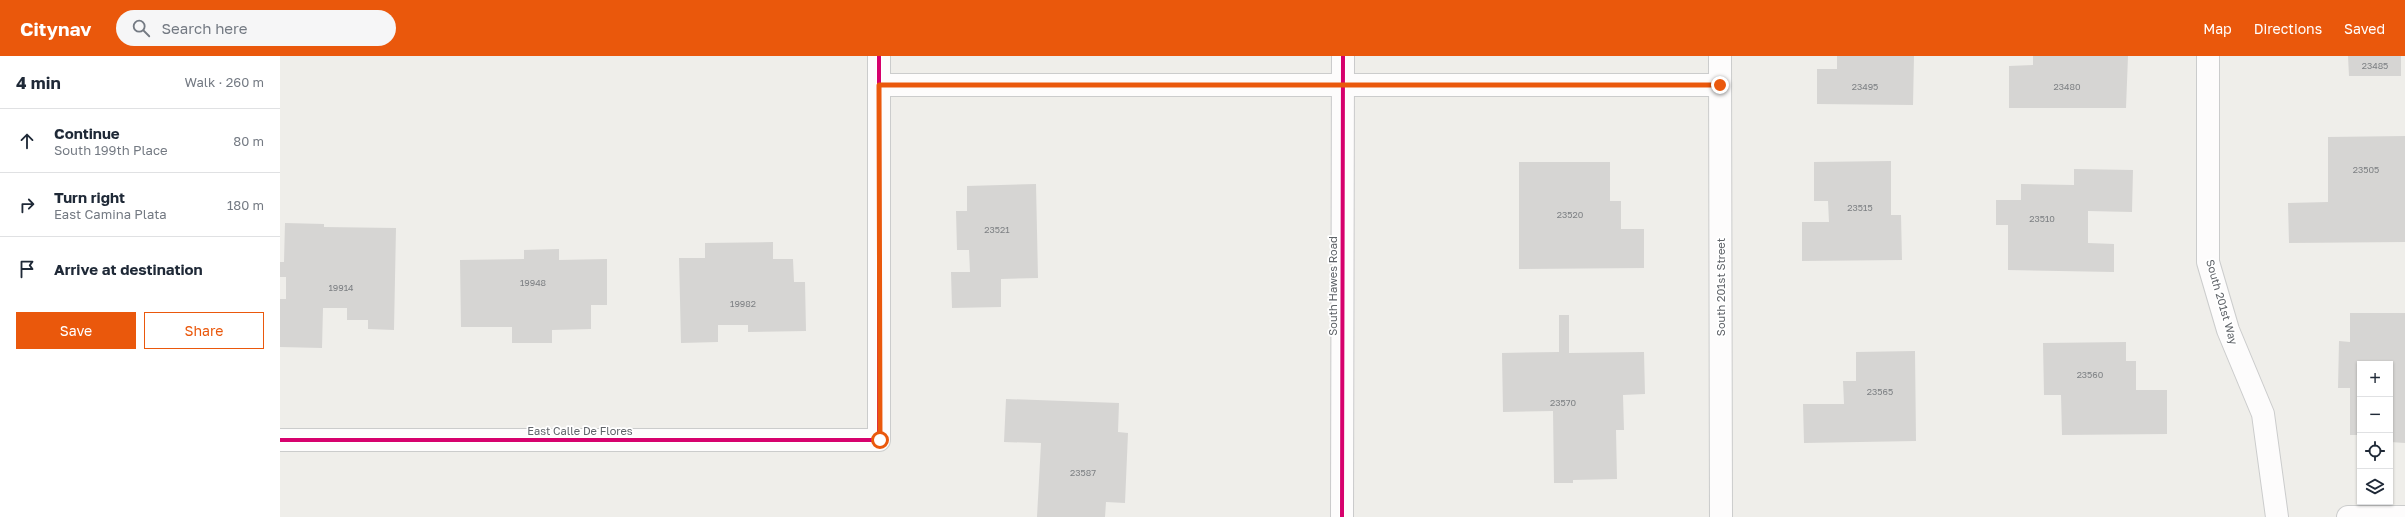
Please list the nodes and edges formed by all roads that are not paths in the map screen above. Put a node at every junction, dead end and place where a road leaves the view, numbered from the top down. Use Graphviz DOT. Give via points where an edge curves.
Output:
graph roads {
  1 [pos="879,56"];
  2 [pos="1343,56"];
  3 [pos="1720,56"];
  4 [pos="2208,56"];
  5 [pos="879,85"];
  6 [pos="1720,85"];
  7 [pos="1343,86"];
  8 [pos="280,440"];
  9 [pos="1342,517"];
  10 [pos="1721,517"];
  11 [pos="2277,517"];
  12 [pos="2348,517"];
  13 [pos="2405,517"];
  1 -- 5 [label="street"];
  2 -- 7 [label="street, South Hawes Road"];
  3 -- 6 [label="street, South 201st Street"];
  4 -- 11 [label="street, South 201st Way" via="2208,262 2228,330 2263,414"];
  5 -- 7 [label="street"];
  5 -- 8 [label="street, East Calle De Flores" via="880,440"];
  6 -- 7 [label="street"];
  6 -- 10 [label="street, South 201st Street"];
  7 -- 9 [label="street, South Hawes Road"];
  12 -- 13 [label="street"];
}
